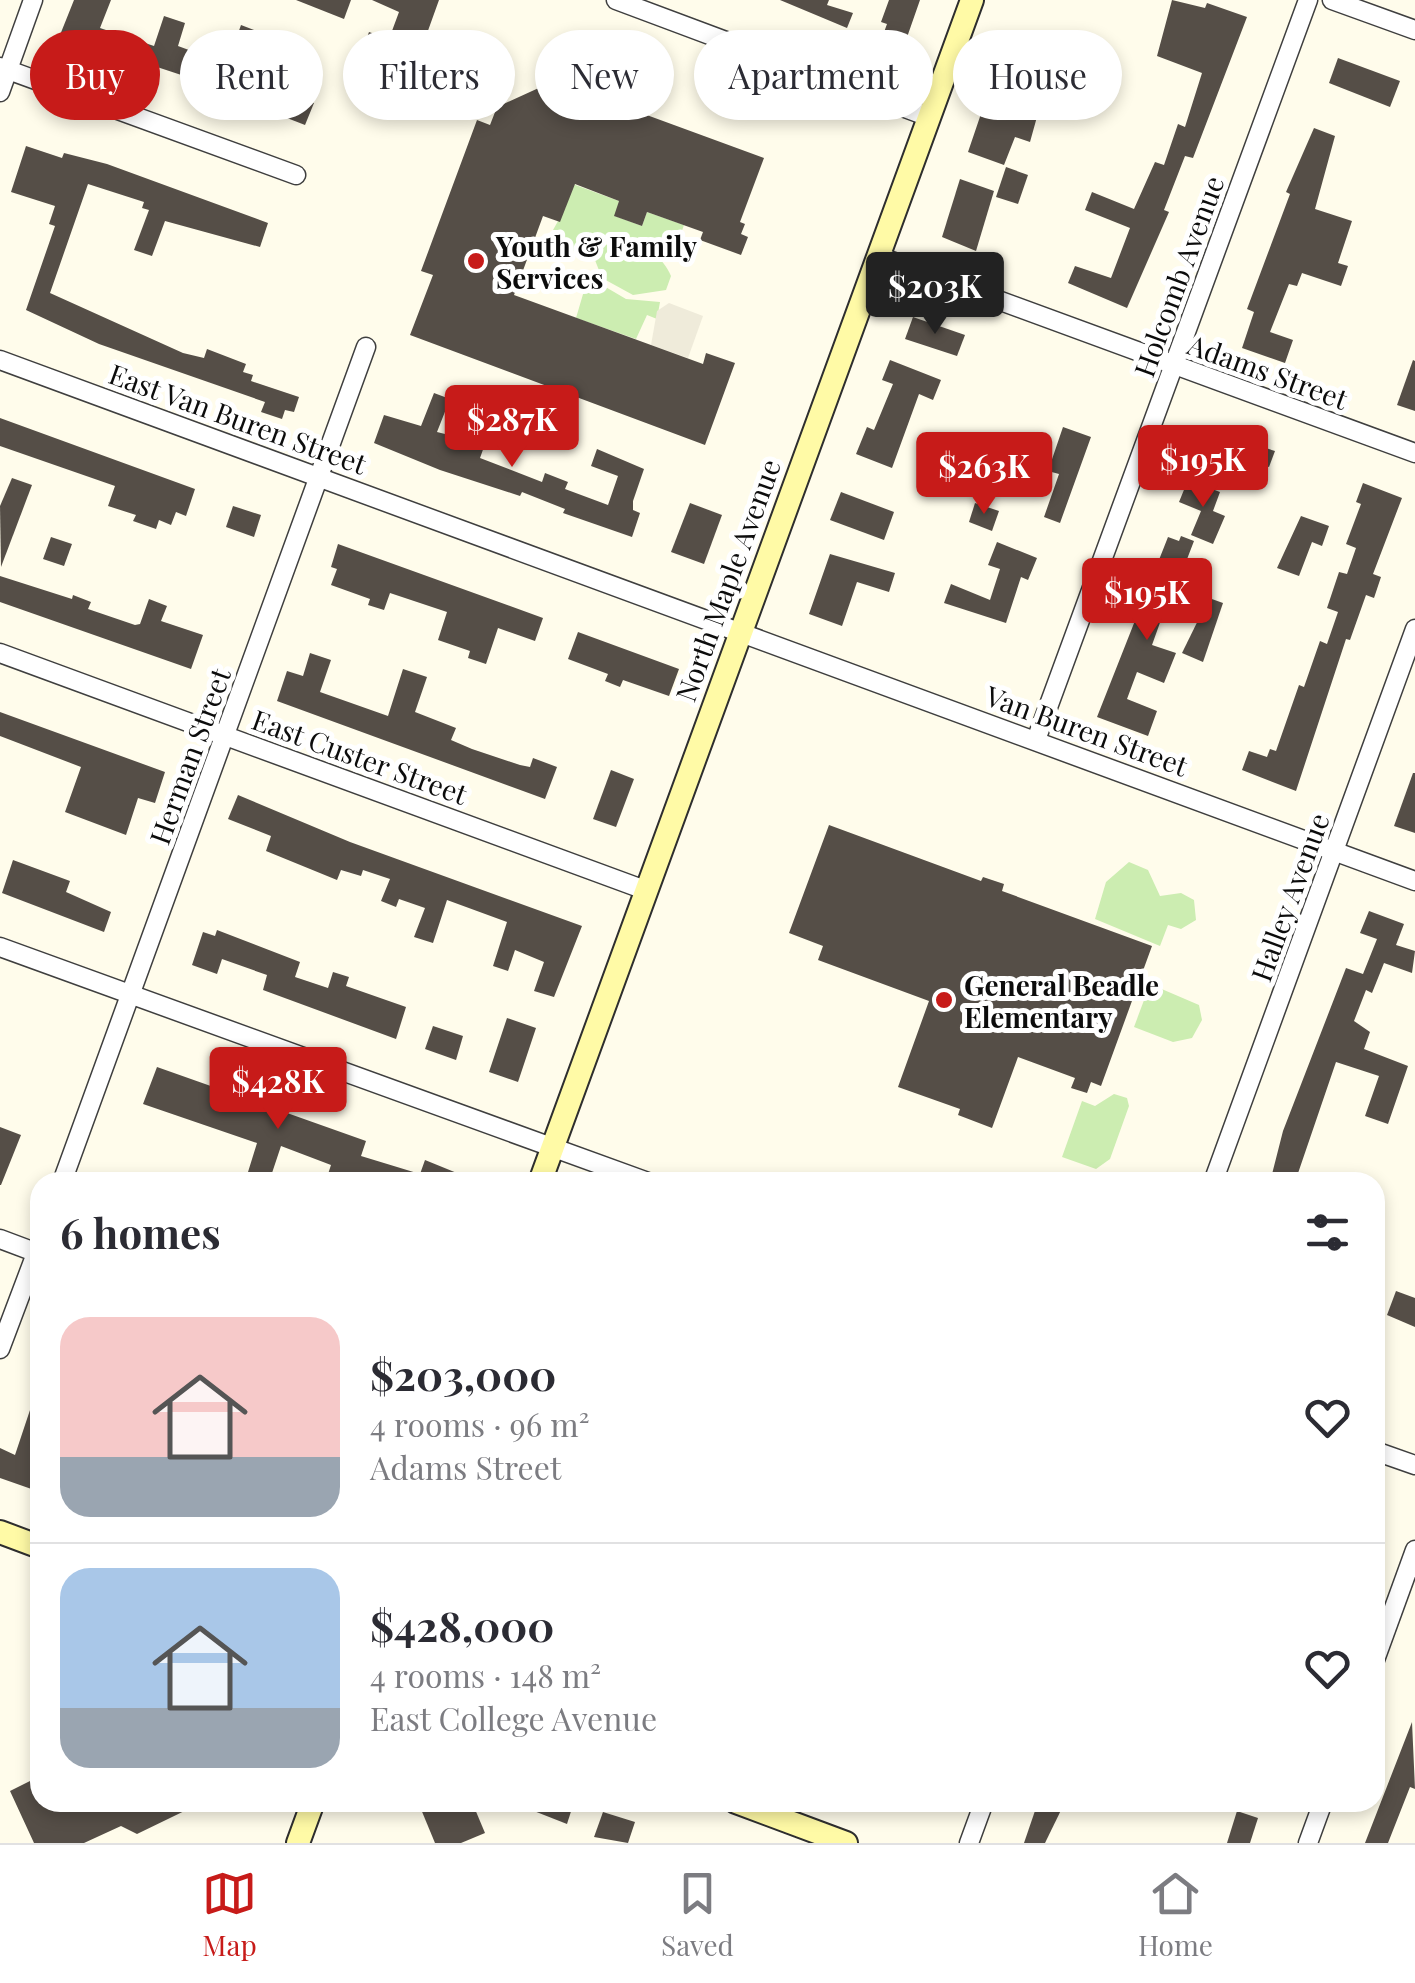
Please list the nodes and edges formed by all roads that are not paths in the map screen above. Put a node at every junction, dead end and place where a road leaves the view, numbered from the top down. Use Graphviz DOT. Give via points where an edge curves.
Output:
graph roads {
  1 [pos="34,0"];
  2 [pos="616,0"];
  3 [pos="972,0"];
  4 [pos="1308,0"];
  5 [pos="1332,0"];
  6 [pos="696,30"];
  7 [pos="1415,30"];
  8 [pos="4,69"];
  9 [pos="0,92"];
  10 [pos="933,106"];
  11 [pos="928,120"];
  12 [pos="296,175"];
  13 [pos="878,256"];
  14 [pos="366,348"];
  15 [pos="0,360"];
  16 [pos="1175,366"];
  17 [pos="1415,453"];
  18 [pos="320,477"];
  19 [pos="1415,629"];
  20 [pos="740,632"];
  21 [pos="0,654"];
  22 [pos="226,736"];
  23 [pos="1036,740"];
  24 [pos="1334,851"];
  25 [pos="1415,880"];
  26 [pos="645,890"];
  27 [pos="0,947"];
  28 [pos="132,996"];
  29 [pos="553,1147"];
  30 [pos="66,1172"];
  31 [pos="544,1172"];
  32 [pos="621,1172"];
  33 [pos="1218,1172"];
  34 [pos="0,1239"];
  35 [pos="30,1247"];
  36 [pos="30,1273"];
  37 [pos="0,1349"];
  38 [pos="1385,1454"];
  39 [pos="1415,1465"];
  40 [pos="0,1532"];
  41 [pos="30,1543"];
  42 [pos="1415,1550"];
  43 [pos="1385,1632"];
  44 [pos="309,1812"];
  45 [pos="763,1812"];
  46 [pos="980,1812"];
  47 [pos="1319,1812"];
  48 [pos="298,1843"];
  49 [pos="846,1843"];
  50 [pos="969,1843"];
  51 [pos="1308,1843"];
  1 -- 8 [label="street"];
  2 -- 6 [label="street"];
  3 -- 10 [label="street, North Maple Avenue"];
  4 -- 16 [label="street, Holcomb Avenue"];
  5 -- 7 [label="street"];
  8 -- 9 [label="street"];
  8 -- 12 [label="street"];
  11 -- 13 [label="street, North Maple Avenue"];
  13 -- 16 [label="street, Adams Street"];
  13 -- 20 [label="street, North Maple Avenue"];
  14 -- 18 [label="street, Herman Street"];
  15 -- 18 [label="street, East Van Buren Street"];
  16 -- 17 [label="street, Adams Street"];
  16 -- 23 [label="street, Holcomb Avenue"];
  18 -- 20 [label="street, East Van Buren Street"];
  18 -- 22 [label="street, Herman Street"];
  19 -- 24 [label="street, Halley Avenue"];
  20 -- 23 [label="street, Van Buren Street"];
  20 -- 26 [label="street, North Maple Avenue"];
  21 -- 22 [label="street, East Custer Street"];
  22 -- 26 [label="street, East Custer Street"];
  22 -- 28 [label="street, Herman Street"];
  23 -- 24 [label="street, Van Buren Street"];
  24 -- 25 [label="street, Van Buren Street"];
  24 -- 33 [label="street, Halley Avenue"];
  26 -- 29 [label="street, North Maple Avenue"];
  27 -- 28 [label="street"];
  28 -- 29 [label="street"];
  28 -- 30 [label="street, Herman Street"];
  29 -- 31 [label="street, North Maple Avenue"];
  29 -- 32 [label="street"];
  34 -- 35 [label="street"];
  36 -- 37 [label="street"];
  38 -- 39 [label="street"];
  40 -- 41 [label="street"];
  42 -- 43 [label="street"];
  44 -- 48 [label="street"];
  45 -- 49 [label="street"];
  46 -- 50 [label="street"];
  47 -- 51 [label="street"];
}
